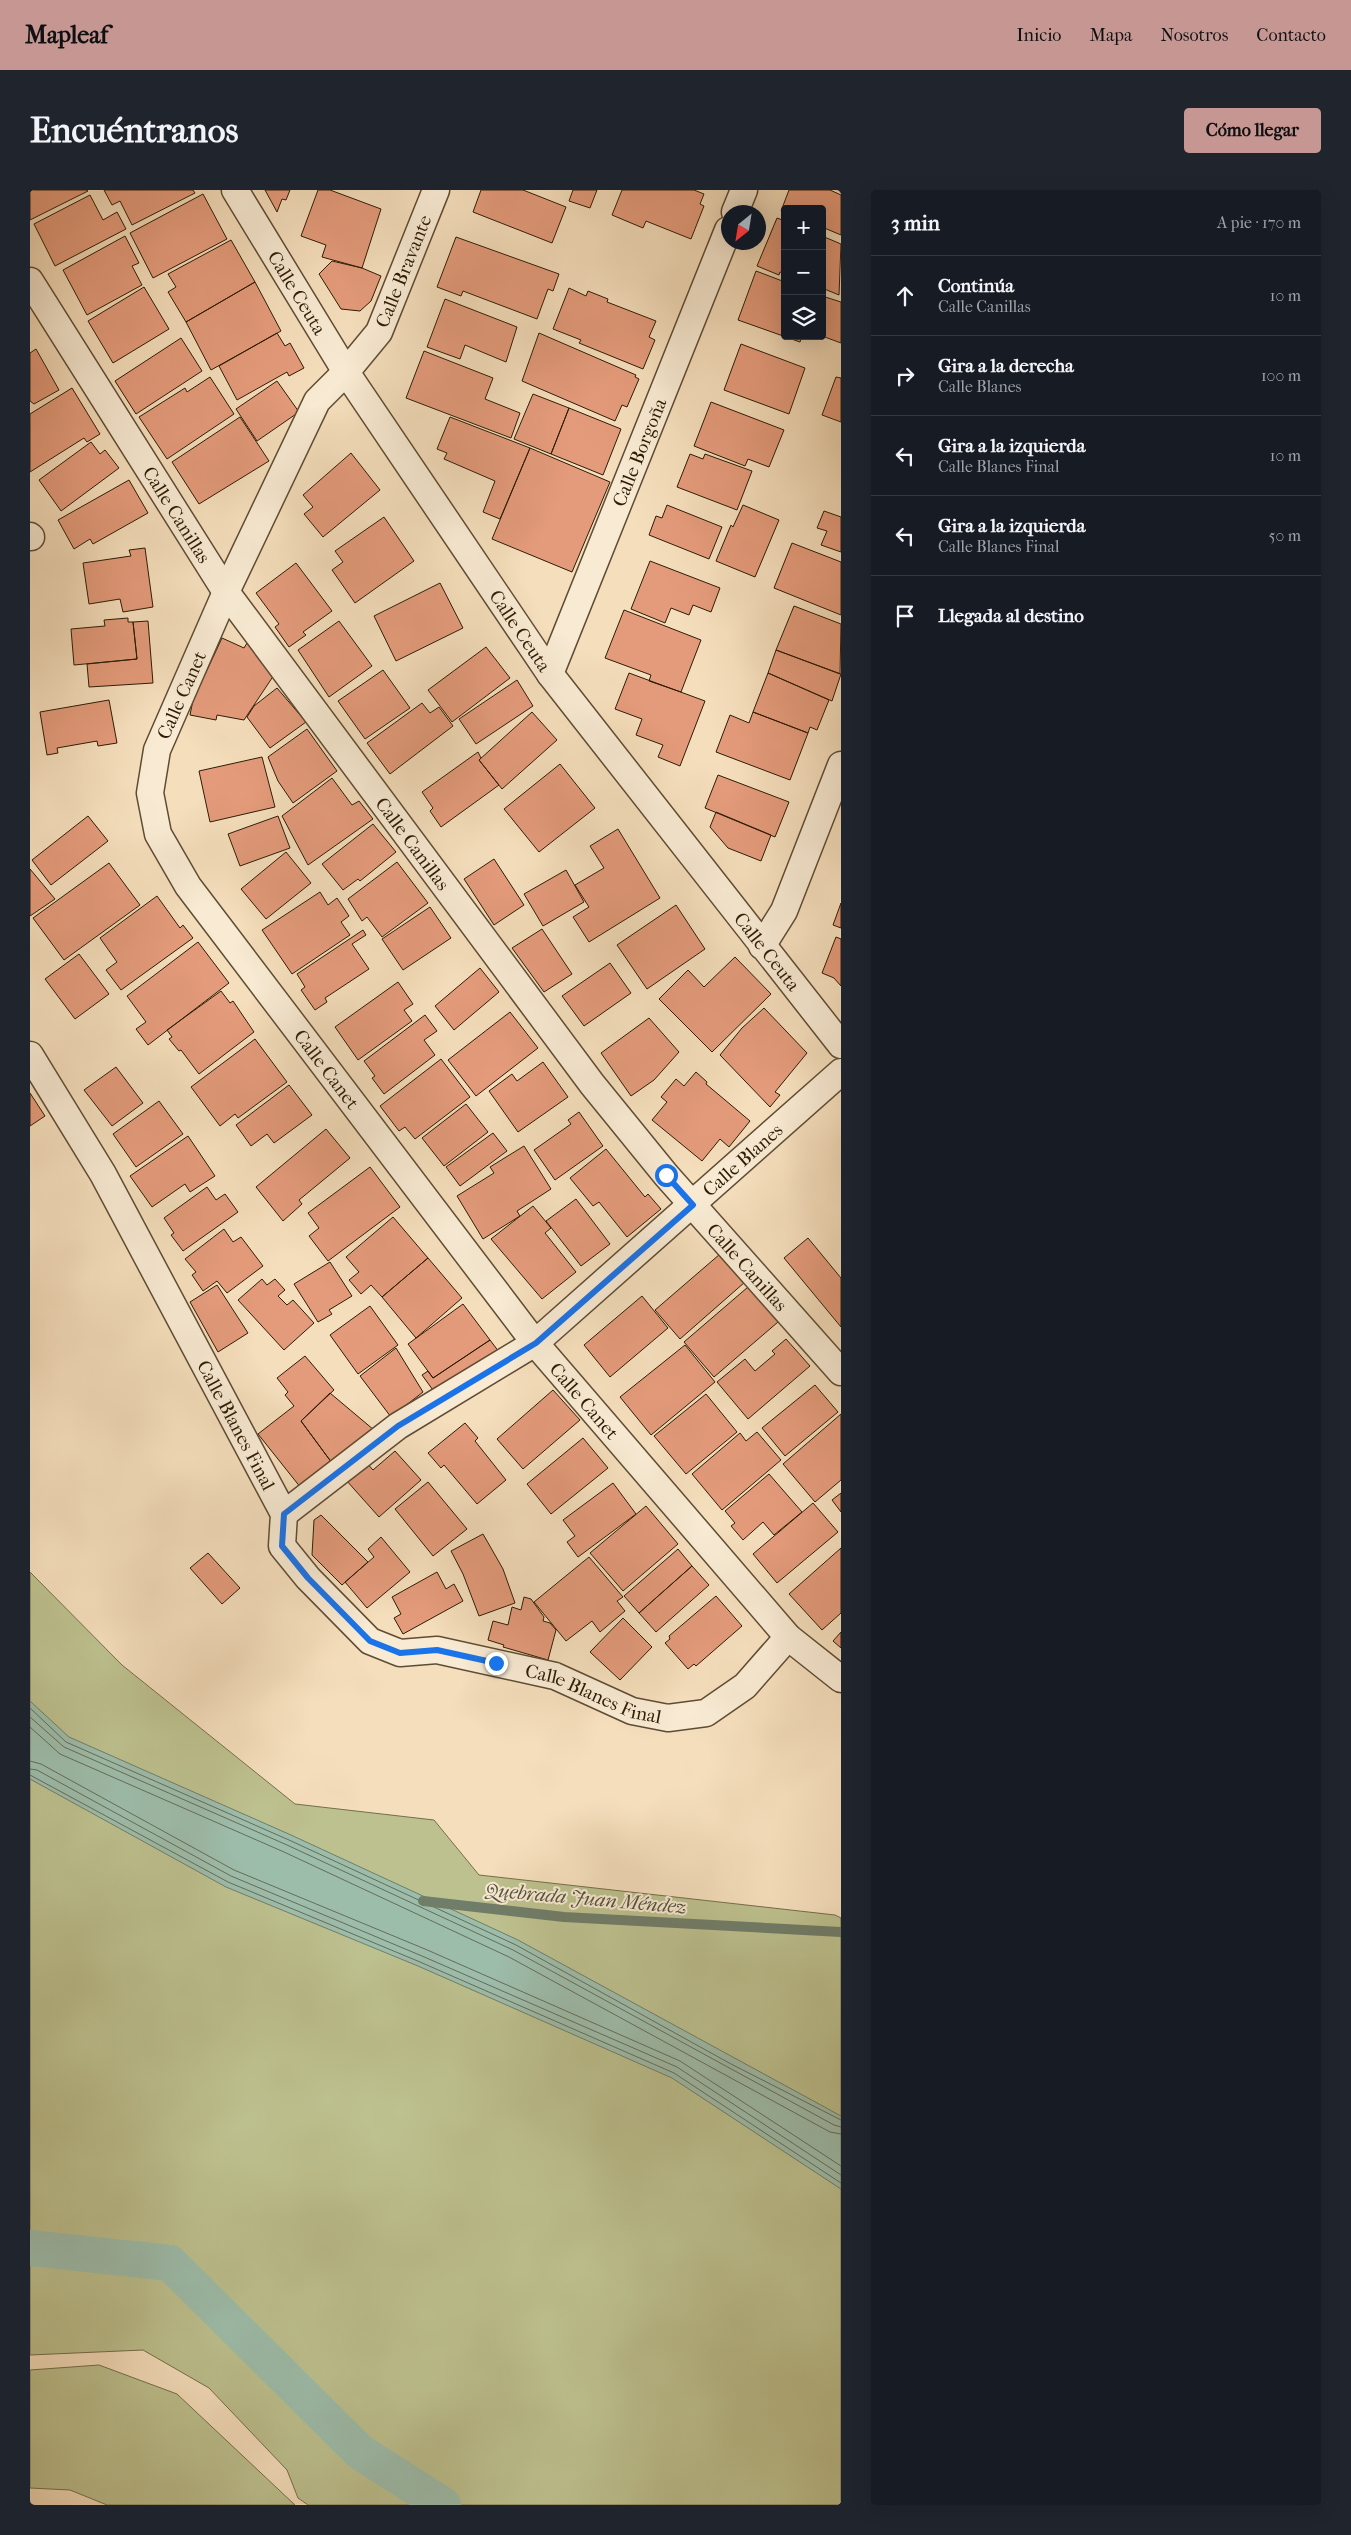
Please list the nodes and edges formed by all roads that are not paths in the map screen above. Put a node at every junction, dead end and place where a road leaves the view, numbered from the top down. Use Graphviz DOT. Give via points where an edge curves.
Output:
graph roads {
  1 [pos="235,190"];
  2 [pos="436,190"];
  3 [pos="744,190"];
  4 [pos="738,205"];
  5 [pos="721,247"];
  6 [pos="30,281"];
  7 [pos="346,372"];
  8 [pos="226,592"];
  9 [pos="550,674"];
  10 [pos="841,765"];
  11 [pos="762,946"];
  12 [pos="841,1045"];
  13 [pos="30,1055"];
  14 [pos="841,1072"];
  15 [pos="693,1205"];
  16 [pos="536,1343"];
  17 [pos="841,1372"];
  18 [pos="284,1514"];
  19 [pos="788,1637"];
  20 [pos="841,1679"];
  1 -- 7 [label="street, Calle Ceuta"];
  2 -- 7 [label="street, Calle Bravante" via="379,332"];
  3 -- 4 [label="street"];
  5 -- 9 [label="street, Calle Borgoña"];
  6 -- 8 [label="street, Calle Canillas"];
  7 -- 8 [label="street, Calle Canet" via="317,401"];
  7 -- 9 [label="street, Calle Ceuta"];
  8 -- 15 [label="street, Calle Canillas" via="592,1084"];
  8 -- 16 [label="street, Calle Canet" via="157,750 150,793 158,834 188,886"];
  9 -- 11 [label="street, Calle Ceuta"];
  10 -- 11 [label="street" via="784,912"];
  11 -- 12 [label="street, Calle Ceuta"];
  13 -- 18 [label="street, Calle Blanes Final" via="103,1174"];
  14 -- 15 [label="street, Calle Blanes"];
  15 -- 16 [label="street, Calle Blanes"];
  15 -- 17 [label="street, Calle Canillas"];
  16 -- 18 [label="street, Calle Blanes" via="398,1426"];
  16 -- 19 [label="street, Calle Canet"];
  18 -- 19 [label="street, Calle Blanes Final" via="282,1546 308,1578 370,1641 400,1653 437,1650 555,1676 632,1711 668,1718 706,1713 745,1686"];
  19 -- 20 [label="street, Calle Canet"];
}
